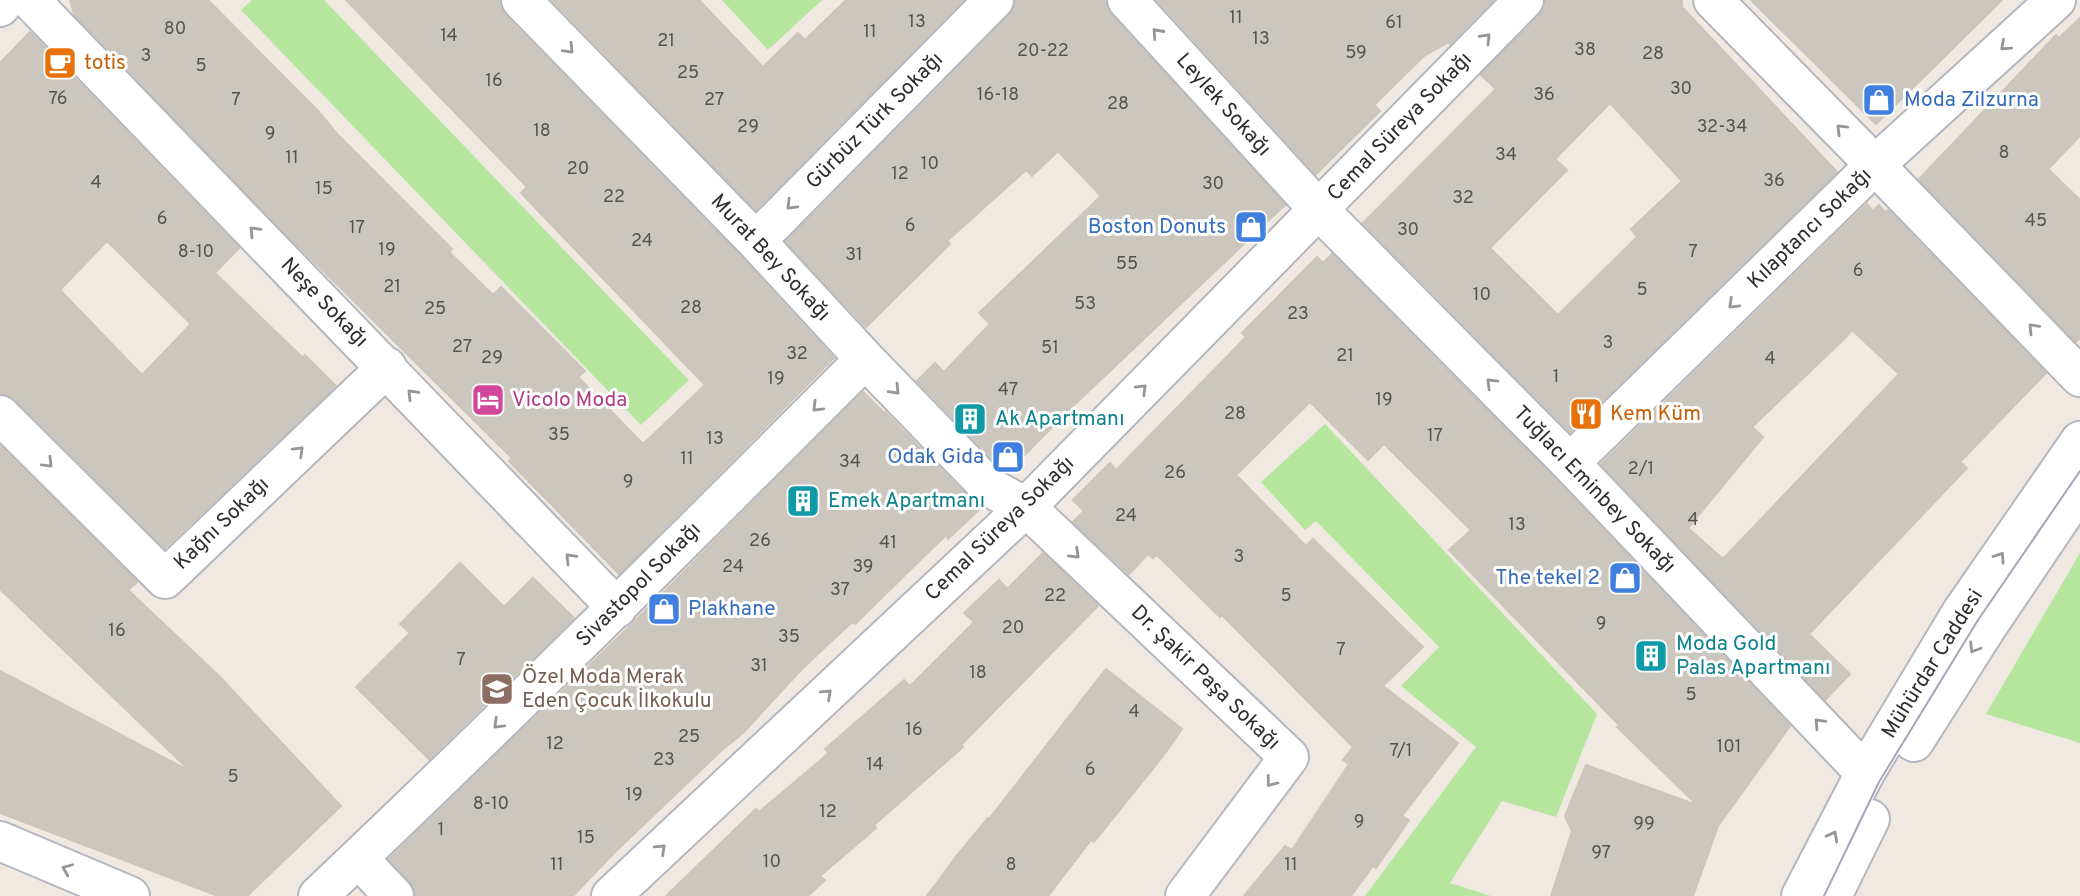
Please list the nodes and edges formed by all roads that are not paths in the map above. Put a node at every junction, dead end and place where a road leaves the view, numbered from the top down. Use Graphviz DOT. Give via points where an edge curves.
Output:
graph roads {
  1 [pos="6,0"];
  2 [pos="30,0"];
  3 [pos="521,0"];
  4 [pos="994,0"];
  5 [pos="1127,0"];
  6 [pos="1524,0"];
  7 [pos="1713,0"];
  8 [pos="2056,0"];
  9 [pos="0,6"];
  10 [pos="1875,165"];
  11 [pos="1319,210"];
  12 [pos="756,241"];
  13 [pos="865,359"];
  14 [pos="387,368"];
  15 [pos="2080,377"];
  16 [pos="0,415"];
  17 [pos="2080,441"];
  18 [pos="1570,463"];
  19 [pos="2080,489"];
  20 [pos="1026,507"];
  21 [pos="617,608"];
  22 [pos="1865,774"];
  23 [pos="0,841"];
  24 [pos="358,858"];
  25 [pos="130,896"];
  26 [pos="318,896"];
  27 [pos="394,896"];
  28 [pos="611,896"];
  29 [pos="1185,896"];
  30 [pos="1801,896"];
  31 [pos="1832,896"];
  1 -- 9 [label="street"];
  14 -- 2 [label="street, Neşe Sokağı, one-way"];
  3 -- 12 [label="street, Murat Bey Sokağı, one-way"];
  4 -- 12 [label="street, Gürbüz Türk Sokağı, one-way"];
  11 -- 5 [label="street, Leylek Sokağı, one-way"];
  11 -- 6 [label="street, Cemal Süreya Sokağı, one-way"];
  10 -- 7 [label="street, one-way"];
  8 -- 10 [label="street, Kılaptancı Sokağı, one-way"];
  15 -- 10 [label="street, one-way"];
  10 -- 18 [label="street, Kılaptancı Sokağı, one-way"];
  18 -- 11 [label="street, Tuğlacı Eminbey Sokağı, one-way"];
  20 -- 11 [label="street, Cemal Süreya Sokağı, one-way"];
  12 -- 13 [label="street, Murat Bey Sokağı"];
  13 -- 20 [label="street, Murat Bey Sokağı, one-way" via="989,487"];
  13 -- 21 [label="street, Sivastopol Sokağı, one-way"];
  16 -- 14 [label="street, Kağnı Sokağı, one-way" via="165,579"];
  21 -- 14 [label="street, Neşe Sokağı, one-way"];
  22 -- 17 [label="street, Mühürdar Caddesi, one-way" via="1961,613"];
  22 -- 18 [label="street, Tuğlacı Eminbey Sokağı, one-way"];
  19 -- 31 [label="street, Mühürdar Caddesi, one-way" via="1886,787"];
  28 -- 20 [label="street, Cemal Süreya Sokağı, one-way"];
  20 -- 29 [label="street, Dr. Şakir Paşa Sokağı, one-way" via="1289,757"];
  21 -- 24 [label="street, Sivastopol Sokağı, one-way"];
  30 -- 22 [label="street, Mühürdar Caddesi, one-way"];
  25 -- 23 [label="street, one-way"];
  24 -- 26 [label="street, Sivastopol Sokağı"];
  24 -- 27 [label="street"];
}
